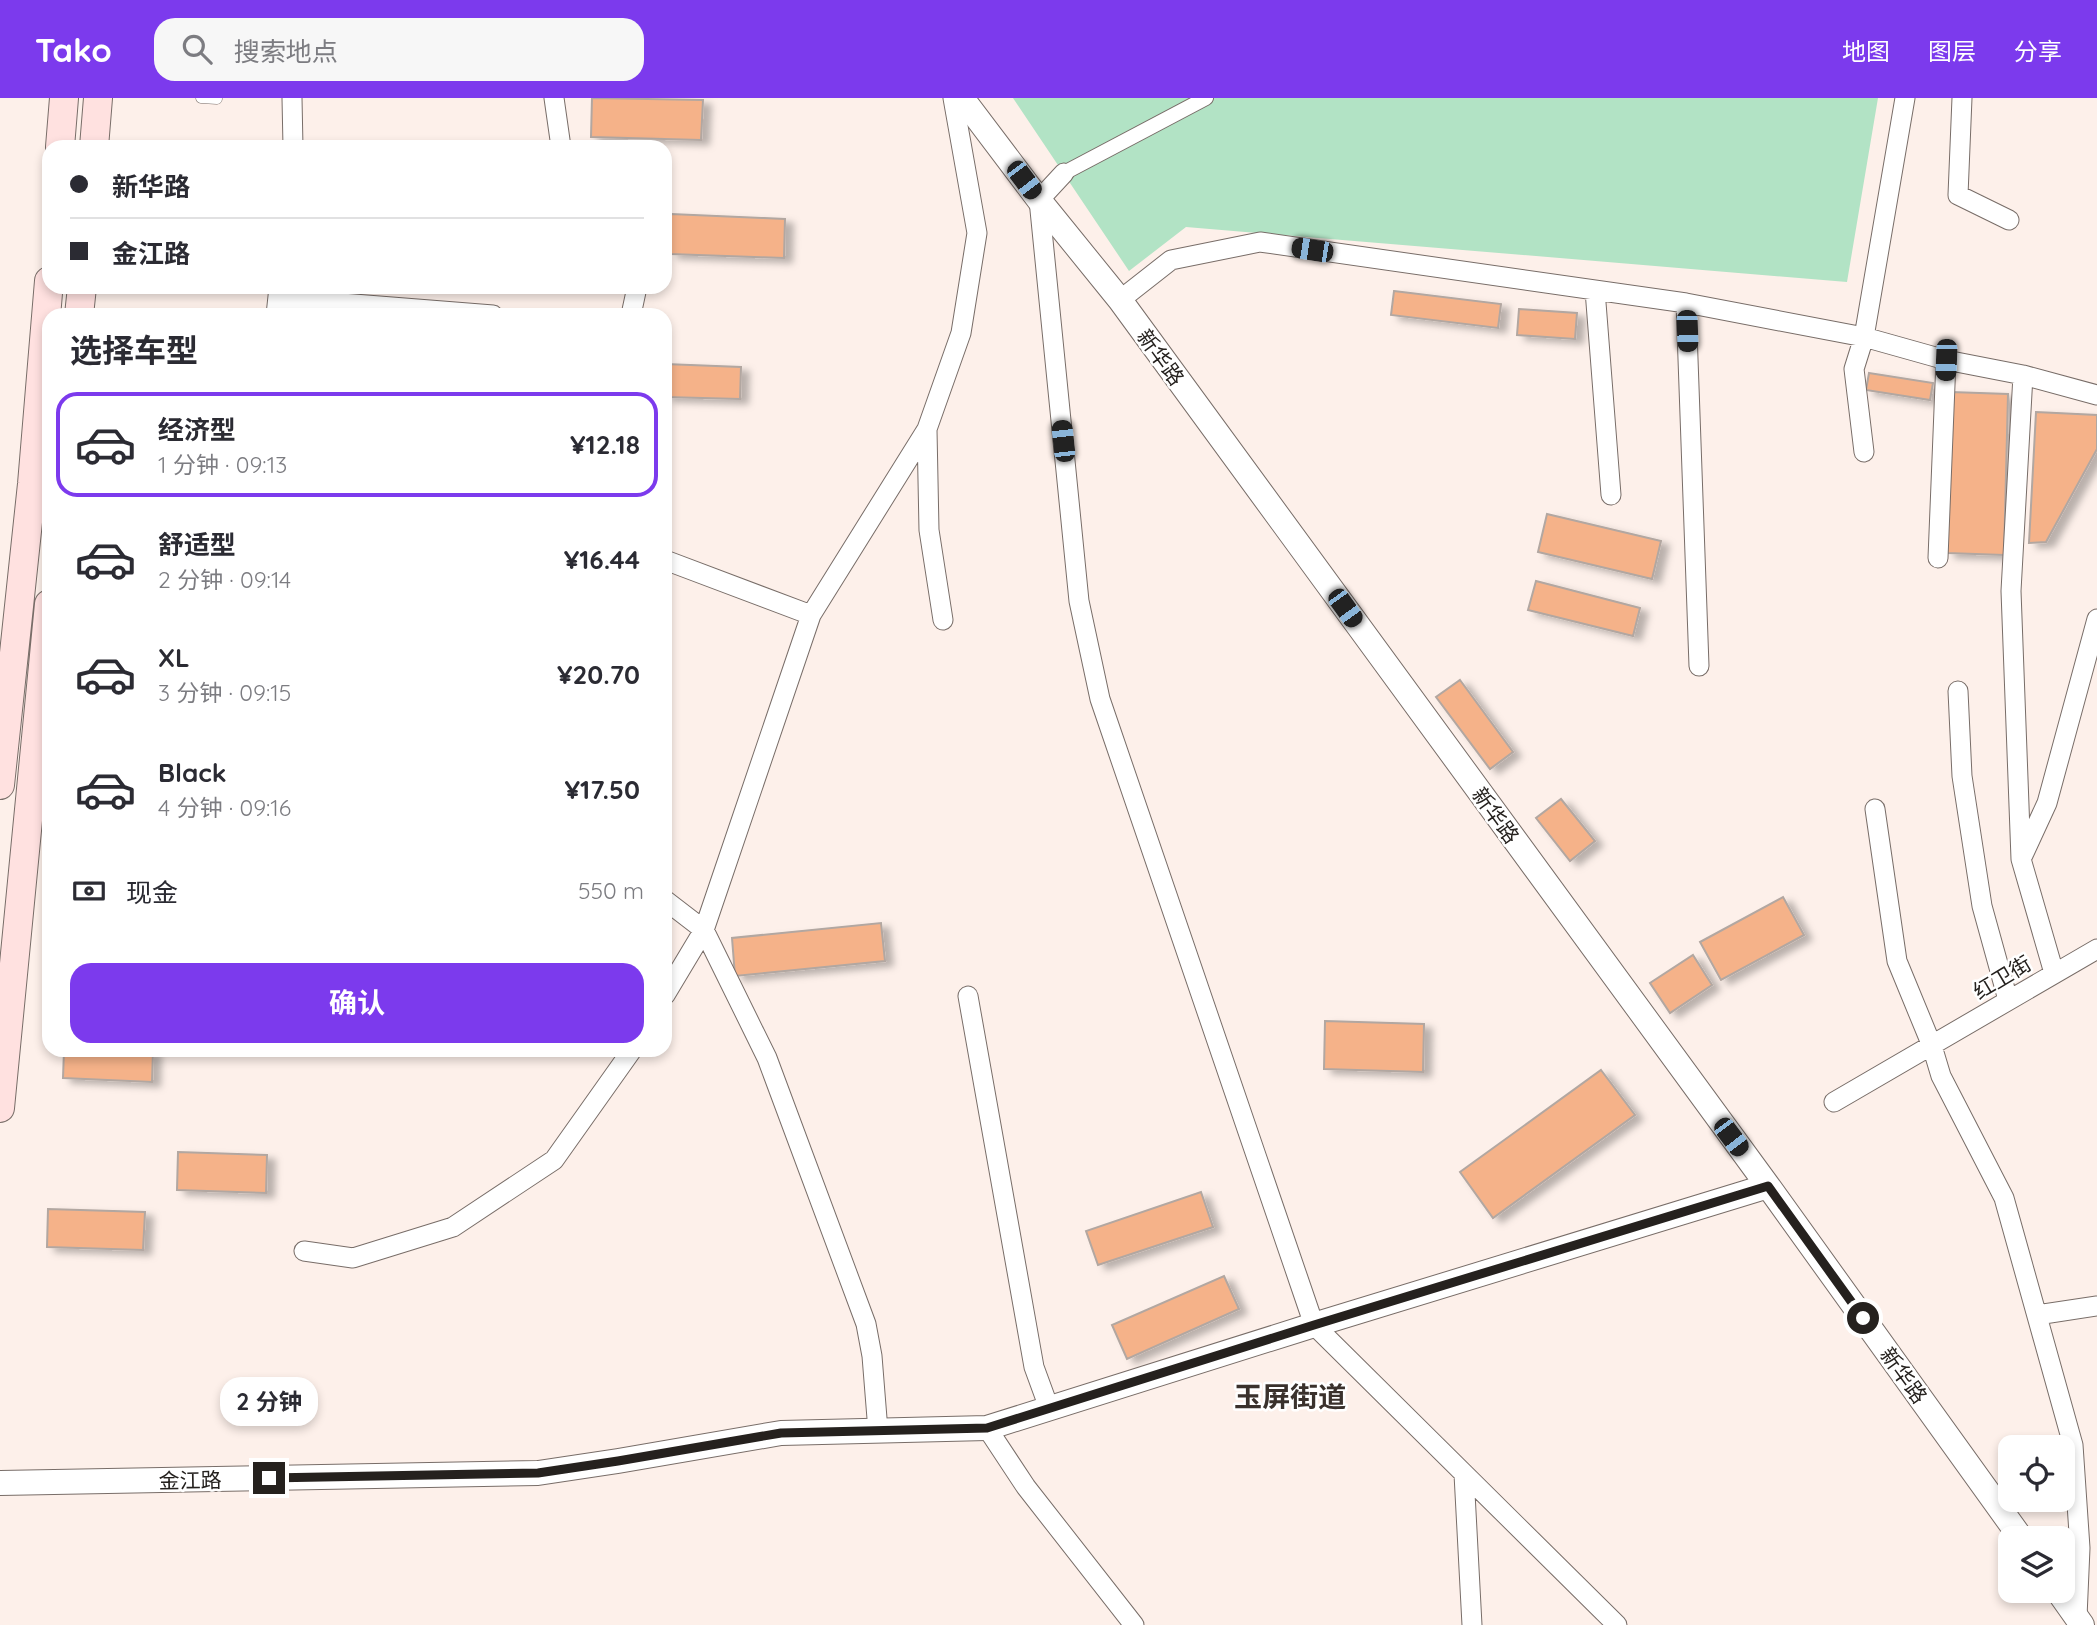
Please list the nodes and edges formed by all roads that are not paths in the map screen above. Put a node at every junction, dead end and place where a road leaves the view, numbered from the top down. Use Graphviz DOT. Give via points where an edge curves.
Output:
graph roads {
  1 [pos="64,98"];
  2 [pos="98,98"];
  3 [pos="201,98"];
  4 [pos="292,98"];
  5 [pos="554,98"];
  6 [pos="953,98"];
  7 [pos="962,98"];
  8 [pos="1206,98"];
  9 [pos="1905,98"];
  10 [pos="1962,98"];
  11 [pos="216,99"];
  12 [pos="61,140"];
  13 [pos="94,140"];
  14 [pos="293,140"];
  15 [pos="560,140"];
  16 [pos="1064,173"];
  17 [pos="1039,200"];
  18 [pos="2009,220"];
  19 [pos="1595,290"];
  20 [pos="277,300"];
  21 [pos="1120,300"];
  22 [pos="1685,303"];
  23 [pos="378,308"];
  24 [pos="1864,337"];
  25 [pos="1946,360"];
  26 [pos="42,365"];
  27 [pos="2023,375"];
  28 [pos="2097,395"];
  29 [pos="927,429"];
  30 [pos="1864,452"];
  31 [pos="1611,495"];
  32 [pos="1938,558"];
  33 [pos="672,563"];
  34 [pos="811,615"];
  35 [pos="2097,619"];
  36 [pos="943,620"];
  37 [pos="1699,666"];
  38 [pos="42,676"];
  39 [pos="1958,691"];
  40 [pos="0,785"];
  41 [pos="1875,809"];
  42 [pos="2021,859"];
  43 [pos="672,905"];
  44 [pos="704,930"];
  45 [pos="2097,949"];
  46 [pos="2054,972"];
  47 [pos="672,983"];
  48 [pos="968,996"];
  49 [pos="2008,1000"];
  50 [pos="1932,1046"];
  51 [pos="627,1057"];
  52 [pos="1834,1102"];
  53 [pos="0,1108"];
  54 [pos="1768,1186"];
  55 [pos="304,1251"];
  56 [pos="2097,1306"];
  57 [pos="2037,1315"];
  58 [pos="1314,1325"];
  59 [pos="1049,1408"];
  60 [pos="987,1428"];
  61 [pos="878,1431"];
  62 [pos="1464,1475"];
  63 [pos="0,1483"];
  64 [pos="2012,1526"];
  65 [pos="2067,1603"];
  66 [pos="2080,1621"];
  67 [pos="1135,1625"];
  68 [pos="1472,1625"];
  69 [pos="1617,1625"];
  1 -- 12 [label="main road"];
  2 -- 13 [label="main road"];
  3 -- 11 [label="lane"];
  4 -- 14 [label="street"];
  5 -- 15 [label="street"];
  6 -- 29 [label="street" via="977,233 961,333"];
  7 -- 17 [label="street, 新华路"];
  8 -- 16 [label="street"];
  9 -- 24 [label="street"];
  10 -- 18 [label="street" via="1958,195"];
  16 -- 17 [label="street"];
  17 -- 21 [label="street, 新华路"];
  17 -- 58 [label="street" via="1079,601 1100,699"];
  19 -- 21 [label="street" via="1260,242 1171,260"];
  19 -- 22 [label="street"];
  19 -- 31 [label="street"];
  20 -- 23 [label="street"];
  21 -- 54 [label="street, 新华路"];
  22 -- 24 [label="street"];
  22 -- 37 [label="street"];
  24 -- 25 [label="street"];
  24 -- 30 [label="street" via="1854,369"];
  25 -- 27 [label="street"];
  25 -- 32 [label="street"];
  26 -- 40 [label="main road"];
  27 -- 28 [label="street"];
  27 -- 42 [label="street" via="2011,592"];
  29 -- 34 [label="street"];
  29 -- 36 [label="street" via="929,530"];
  33 -- 34 [label="street"];
  34 -- 44 [label="street"];
  35 -- 42 [label="street" via="2047,803"];
  38 -- 53 [label="main road"];
  39 -- 49 [label="street" via="1962,776 1980,893"];
  41 -- 50 [label="street" via="1897,961"];
  42 -- 46 [label="street"];
  43 -- 44 [label="street"];
  44 -- 47 [label="street"];
  44 -- 61 [label="street" via="767,1058 866,1324"];
  45 -- 46 [label="street, 红卫街"];
  46 -- 49 [label="street, 红卫街"];
  48 -- 59 [label="street" via="1034,1367"];
  49 -- 50 [label="street, 红卫街"];
  50 -- 52 [label="street, 红卫街"];
  50 -- 57 [label="street" via="1941,1076 2004,1198"];
  51 -- 55 [label="street" via="554,1160 453,1227 353,1258"];
  54 -- 58 [label="street, 金江路"];
  54 -- 64 [label="street, 新华路"];
  56 -- 57 [label="street"];
  57 -- 66 [label="street" via="2073,1445"];
  58 -- 59 [label="street, 金江路"];
  58 -- 62 [label="street"];
  59 -- 60 [label="street, 金江路"];
  60 -- 61 [label="street, 金江路"];
  60 -- 67 [label="street" via="1026,1488"];
  61 -- 63 [label="street, 金江路" via="781,1433 538,1473"];
  62 -- 68 [label="street"];
  62 -- 69 [label="street"];
  65 -- 66 [label="street"];
}
